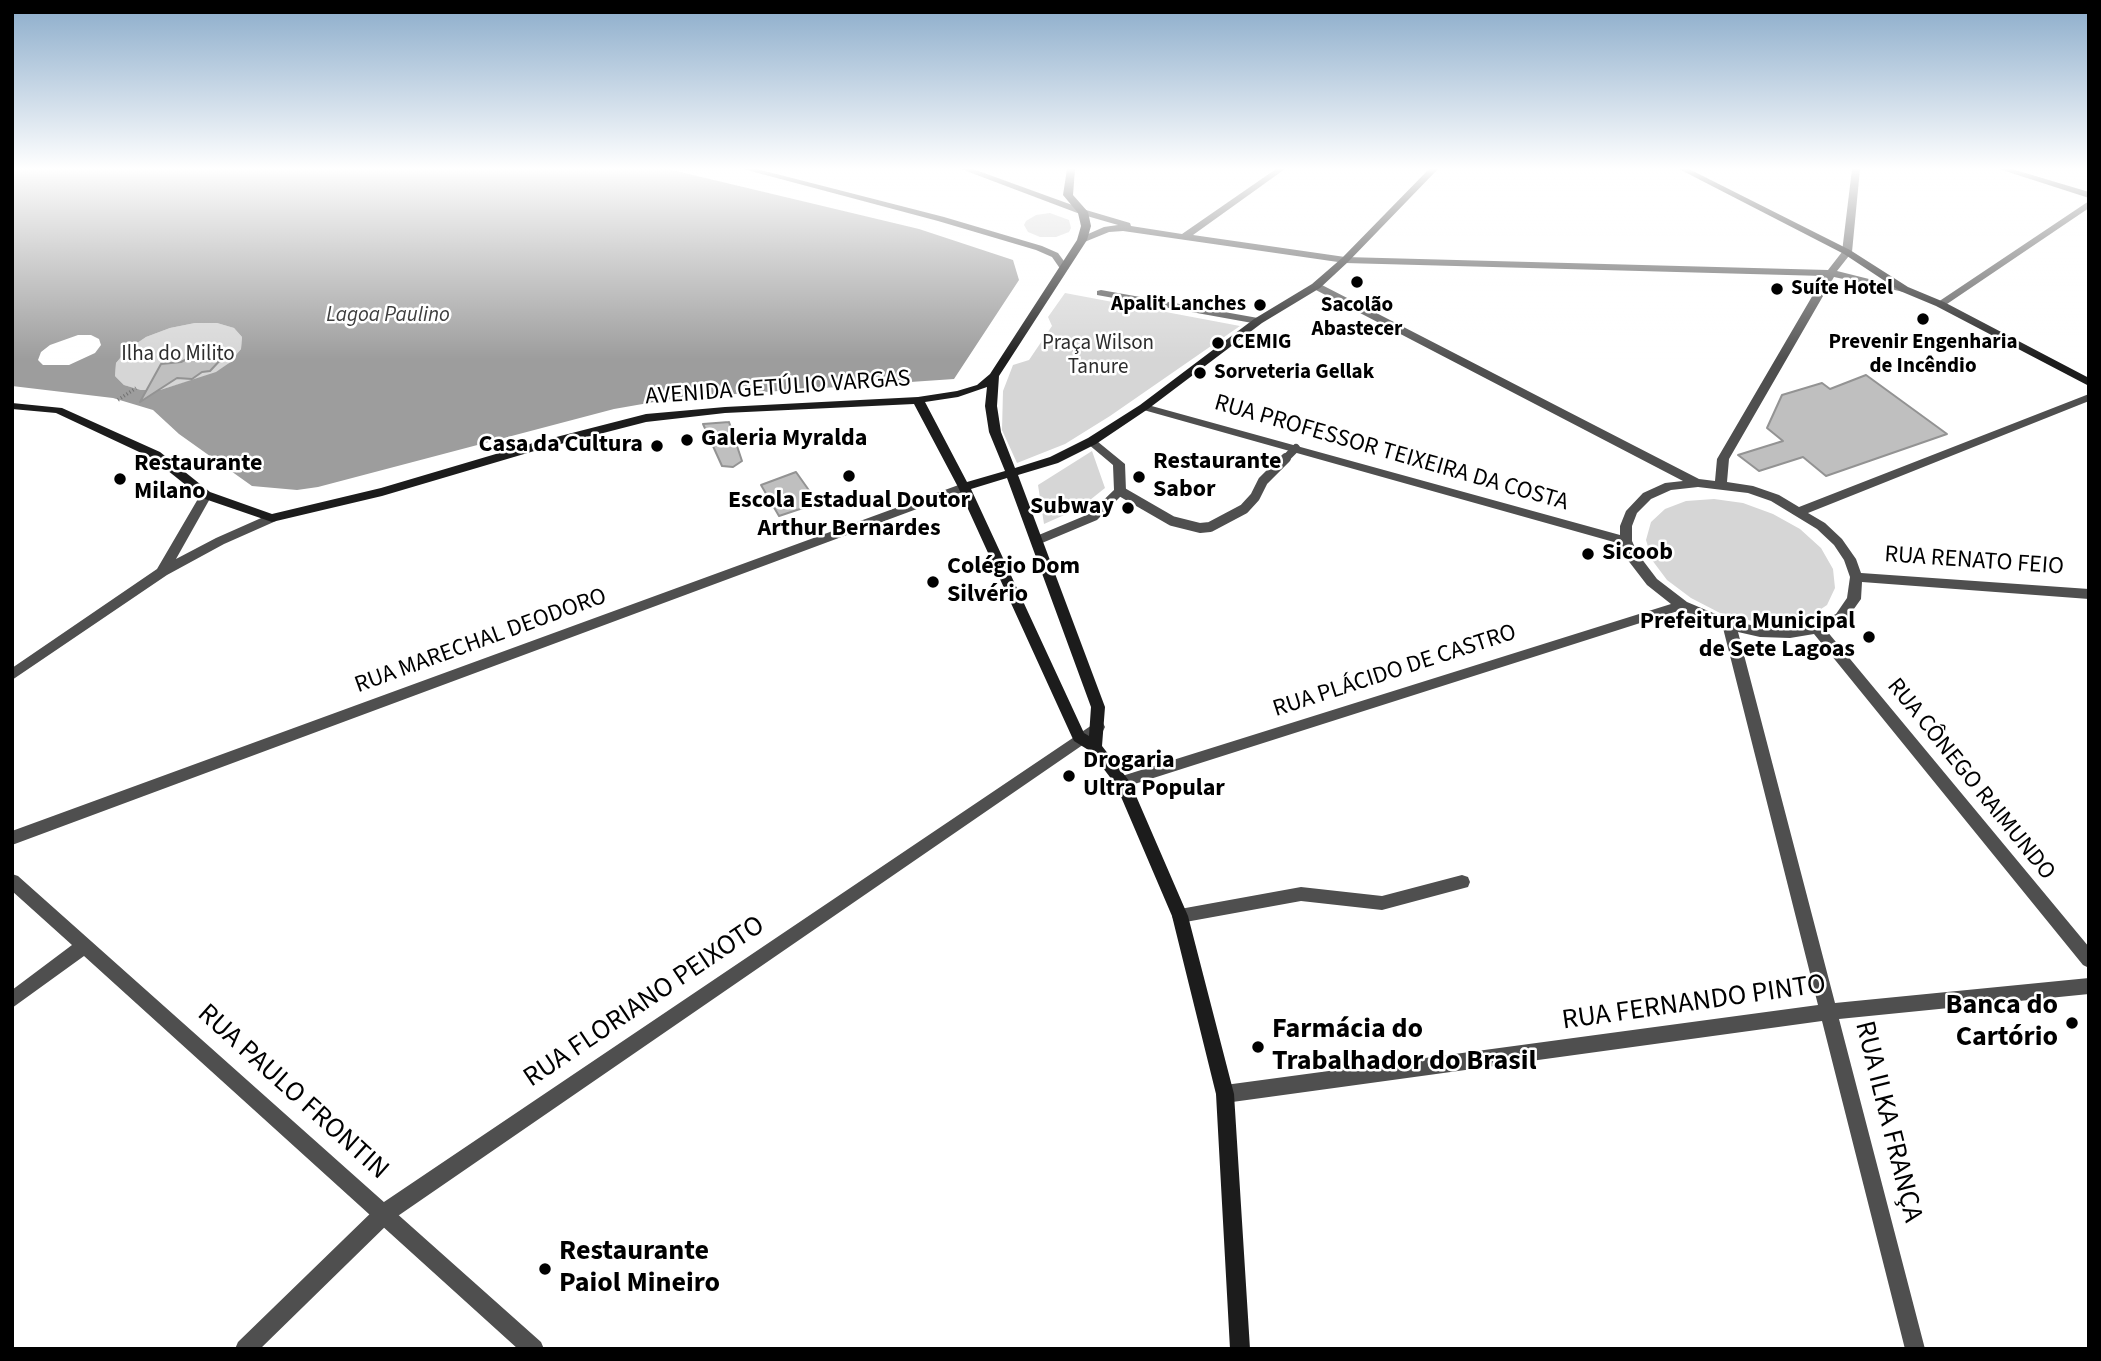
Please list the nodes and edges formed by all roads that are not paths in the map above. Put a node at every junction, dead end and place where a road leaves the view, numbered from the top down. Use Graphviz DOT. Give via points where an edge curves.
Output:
graph roads {
  1 [pos="987,233"];
  2 [pos="1084,233"];
  3 [pos="1099,233"];
  4 [pos="1160,233"];
  5 [pos="1190,233"];
  6 [pos="1372,233"];
  7 [pos="1808,233"];
  8 [pos="1849,233"];
  9 [pos="2047,233"];
  10 [pos="1184,237"];
  11 [pos="1082,240"];
  12 [pos="1847,252"];
  13 [pos="1345,260"];
  14 [pos="1064,268"];
  15 [pos="1831,274"];
  16 [pos="1316,286"];
  17 [pos="1904,289"];
  18 [pos="1101,293"];
  19 [pos="1940,304"];
  20 [pos="1258,321"];
  21 [pos="994,376"];
  22 [pos="2089,383"];
  23 [pos="2089,397"];
  24 [pos="918,400"];
  25 [pos="12,407"];
  26 [pos="1144,407"];
  27 [pos="1092,441"];
  28 [pos="1296,448"];
  29 [pos="1013,474"];
  30 [pos="1698,483"];
  31 [pos="1721,484"];
  32 [pos="964,487"];
  33 [pos="1120,491"];
  34 [pos="206,495"];
  35 [pos="1801,511"];
  36 [pos="272,519"];
  37 [pos="1038,540"];
  38 [pos="1626,541"];
  39 [pos="162,572"];
  40 [pos="1856,577"];
  41 [pos="2089,593"];
  42 [pos="1682,605"];
  43 [pos="1729,625"];
  44 [pos="1816,629"];
  45 [pos="12,675"];
  46 [pos="1098,727"];
  47 [pos="1079,737"];
  48 [pos="1095,747"];
  49 [pos="1122,782"];
  50 [pos="12,838"];
  51 [pos="12,881"];
  52 [pos="1462,882"];
  53 [pos="1180,916"];
  54 [pos="84,946"];
  55 [pos="2089,960"];
  56 [pos="2089,986"];
  57 [pos="12,1000"];
  58 [pos="1830,1012"];
  59 [pos="1225,1094"];
  60 [pos="385,1213"];
  61 [pos="245,1349"];
  62 [pos="534,1349"];
  63 [pos="1240,1349"];
  64 [pos="1916,1349"];
  1 -- 14 [label="street" via="1040,248 1055,255"];
  2 -- 11 [label="main road"];
  3 -- 11 [label="street"];
  4 -- 10 [label="street"];
  5 -- 10 [label="street"];
  6 -- 13 [label="main road"];
  7 -- 12 [label="main road"];
  8 -- 12 [label="street"];
  9 -- 19 [label="street"];
  10 -- 13 [label="street"];
  11 -- 14 [label="main road"];
  12 -- 15 [label="street"];
  12 -- 17 [label="main road"];
  13 -- 15 [label="street"];
  13 -- 16 [label="main road"];
  14 -- 21 [label="main road"];
  15 -- 17 [label="street"];
  15 -- 31 [label="street" via="1723,459"];
  16 -- 20 [label="main road"];
  16 -- 30 [label="street"];
  17 -- 19 [label="main road"];
  18 -- 20 [label="street"];
  19 -- 22 [label="main road"];
  20 -- 26 [label="main road"];
  21 -- 24 [label="main road, AVENIDA GETÚLIO VARGAS" via="981,387"];
  21 -- 29 [label="main road" via="991,406 995,432"];
  23 -- 35 [label="street"];
  24 -- 32 [label="main road"];
  24 -- 36 [label="main road, AVENIDA GETÚLIO VARGAS" via="646,418"];
  25 -- 34 [label="main road" via="58,410 156,455"];
  26 -- 27 [label="main road"];
  26 -- 28 [label="street, RUA PROFESSOR TEIXEIRA DA COSTA"];
  27 -- 29 [label="main road"];
  27 -- 33 [label="street" via="1119,464"];
  28 -- 33 [label="lane" via="1263,481 1244,509 1210,527 1172,521"];
  28 -- 38 [label="street, RUA PROFESSOR TEIXEIRA DA COSTA"];
  29 -- 32 [label="main road"];
  29 -- 37 [label="main road"];
  30 -- 31 [label="street"];
  30 -- 38 [label="street" via="1669,486 1647,496 1632,511"];
  31 -- 35 [label="street" via="1758,492"];
  32 -- 47 [label="main road"];
  32 -- 50 [label="street, RUA MARECHAL DEODORO"];
  33 -- 37 [label="street" via="1093,517"];
  34 -- 36 [label="main road"];
  34 -- 39 [label="street"];
  35 -- 40 [label="street" via="1838,542"];
  36 -- 39 [label="street"];
  37 -- 46 [label="main road" via="1098,707"];
  38 -- 42 [label="street" via="1652,582"];
  39 -- 45 [label="street"];
  40 -- 41 [label="street, RUA RENATO FEIO"];
  40 -- 44 [label="street" via="1854,599 1841,617"];
  42 -- 43 [label="street"];
  42 -- 49 [label="street, RUA PLÁCIDO DE CASTRO"];
  43 -- 44 [label="street" via="1760,632"];
  43 -- 58 [label="street, RUA ILKA FRANÇA"];
  44 -- 55 [label="street, RUA CÔNEGO RAIMUNDO"];
  46 -- 47 [label="street, RUA FLORIANO PEIXOTO"];
  46 -- 48 [label="main road"];
  47 -- 48 [label="main road"];
  47 -- 60 [label="street, RUA FLORIANO PEIXOTO"];
  48 -- 49 [label="main road"];
  49 -- 53 [label="main road"];
  51 -- 54 [label="street, RUA PAULO FRONTIN"];
  52 -- 53 [label="street" via="1382,903 1301,894"];
  53 -- 59 [label="main road"];
  54 -- 57 [label="street"];
  54 -- 60 [label="street, RUA PAULO FRONTIN"];
  56 -- 58 [label="street, RUA FERNANDO PINTO"];
  58 -- 59 [label="street, RUA FERNANDO PINTO"];
  58 -- 64 [label="street, RUA ILKA FRANÇA"];
  59 -- 63 [label="main road"];
  60 -- 61 [label="street, RUA FLORIANO PEIXOTO"];
  60 -- 62 [label="street, RUA PAULO FRONTIN"];
}
